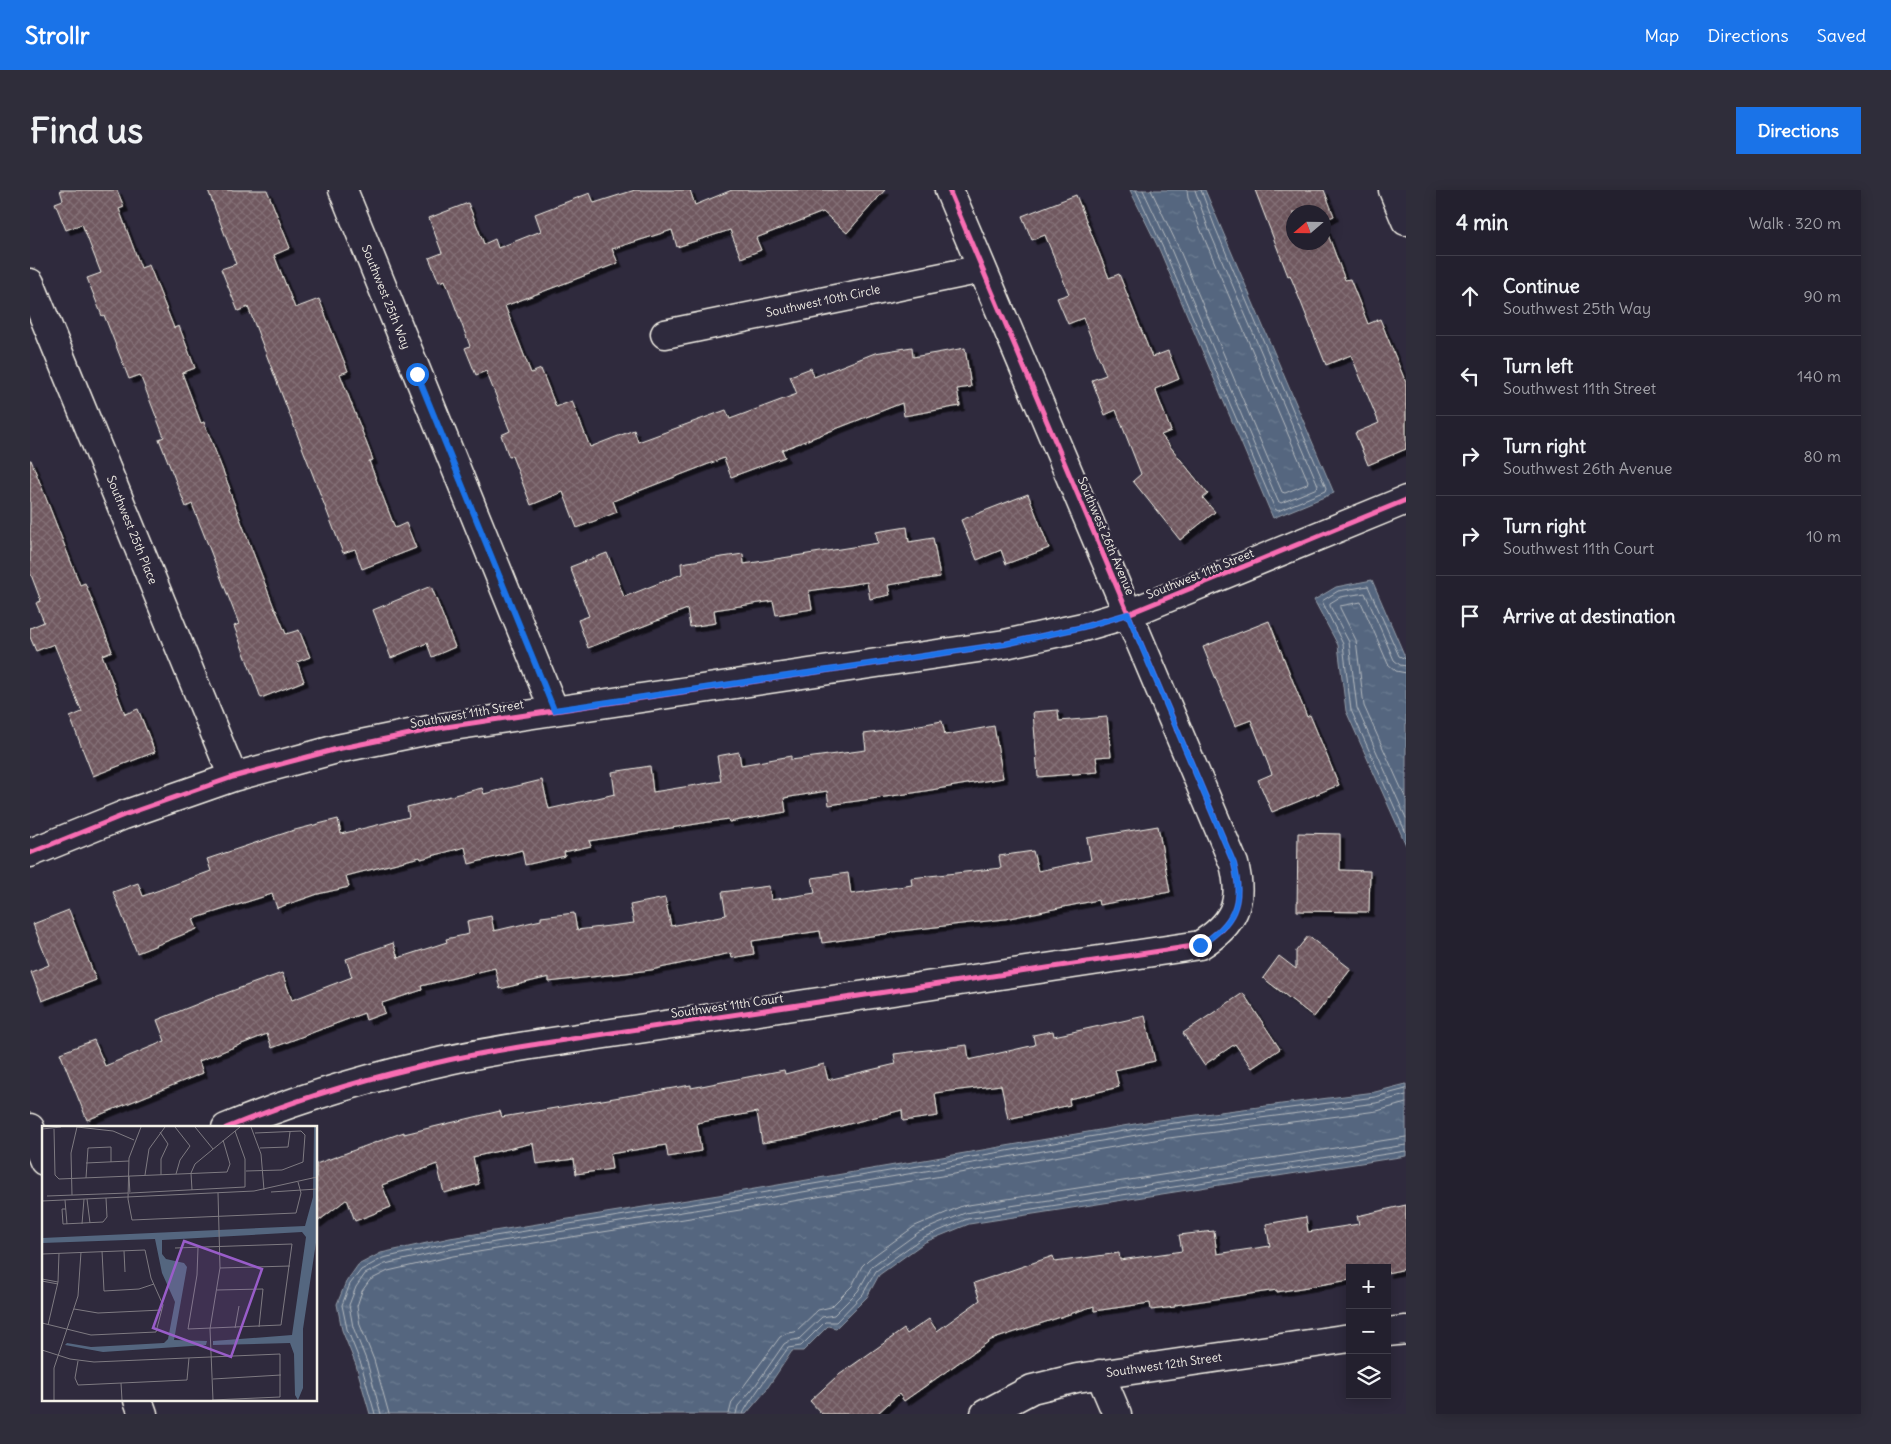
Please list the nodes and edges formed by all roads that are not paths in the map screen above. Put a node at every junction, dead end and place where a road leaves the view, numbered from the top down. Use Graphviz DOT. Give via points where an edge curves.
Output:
graph roads {
  1 [pos="343,190"];
  2 [pos="949,190"];
  3 [pos="1393,190"];
  4 [pos="1406,221"];
  5 [pos="982,269"];
  6 [pos="30,283"];
  7 [pos="665,334"];
  8 [pos="1406,500"];
  9 [pos="1128,614"];
  10 [pos="554,710"];
  11 [pos="234,777"];
  12 [pos="30,853"];
  13 [pos="1230,920"];
  14 [pos="231,1126"];
  15 [pos="30,1128"];
  16 [pos="42,1156"];
  17 [pos="1406,1330"];
  18 [pos="1391,1332"];
  19 [pos="1346,1339"];
  20 [pos="1100,1374"];
  21 [pos="139,1402"];
  22 [pos="143,1414"];
  23 [pos="985,1414"];
  24 [pos="1117,1414"];
  1 -- 10 [label="street, Southwest 25th Way"];
  2 -- 5 [label="street, Southwest 26th Avenue"];
  3 -- 4 [label="street"];
  5 -- 7 [label="street, Southwest 10th Circle"];
  5 -- 9 [label="street, Southwest 26th Avenue"];
  6 -- 11 [label="street, Southwest 25th Place"];
  8 -- 9 [label="street, Southwest 11th Street"];
  9 -- 10 [label="street, Southwest 11th Street" via="1005,644"];
  9 -- 13 [label="street, Southwest 26th Avenue" via="1234,864 1238,882 1237,902"];
  10 -- 11 [label="street, Southwest 11th Street" via="439,728 337,749"];
  11 -- 12 [label="street, Southwest 11th Street" via="124,815"];
  13 -- 14 [label="street, Southwest 11th Court" via="1217,935 1200,945 445,1060 354,1083"];
  15 -- 16 [label="street"];
  17 -- 18 [label="street"];
  19 -- 20 [label="street, Southwest 12th Street"];
  20 -- 23 [label="street, Southwest 12th Street" via="1032,1389"];
  20 -- 24 [label="street"];
  21 -- 22 [label="street"];
}
